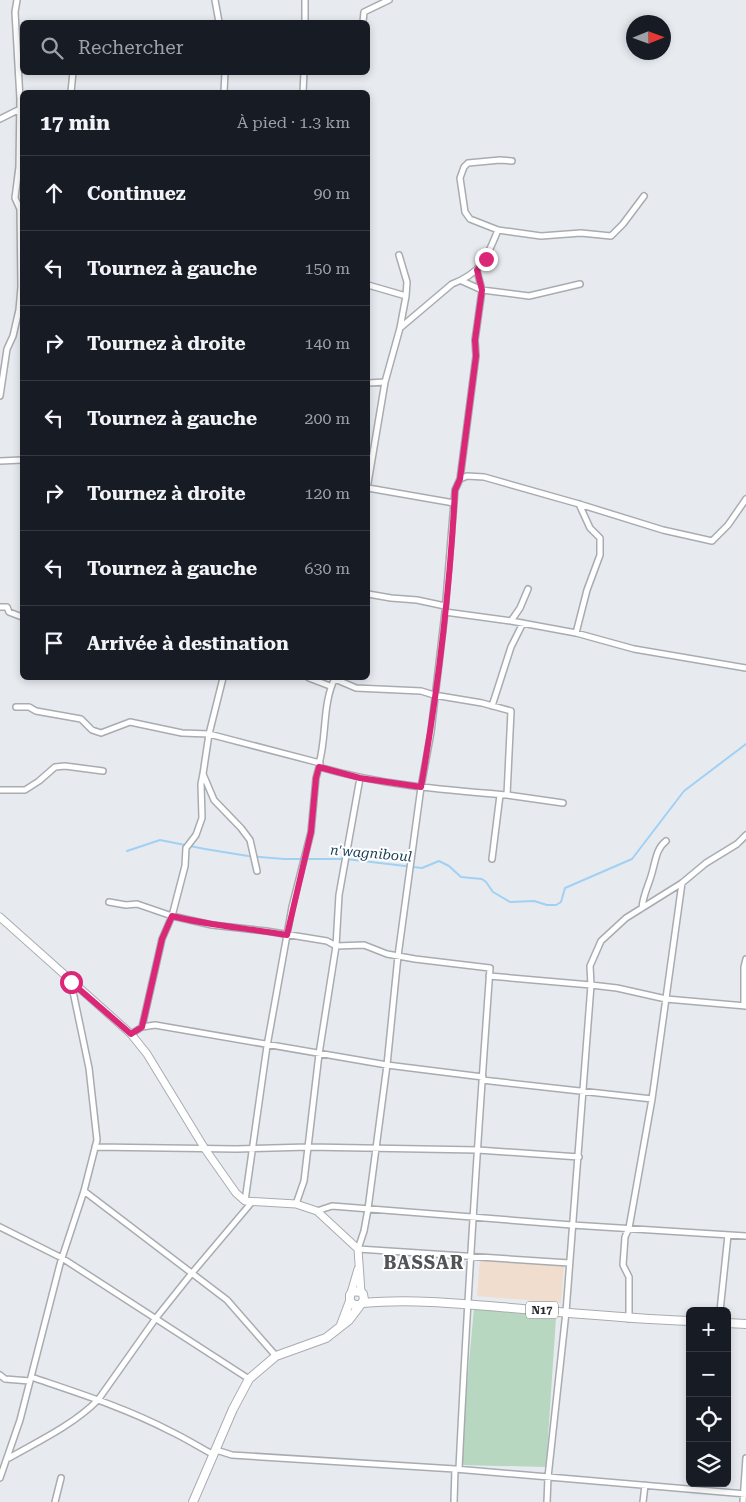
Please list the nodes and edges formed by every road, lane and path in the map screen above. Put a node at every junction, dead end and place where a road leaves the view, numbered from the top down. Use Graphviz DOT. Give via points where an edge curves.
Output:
graph roads {
  1 [pos="17,0"];
  2 [pos="215,0"];
  3 [pos="305,0"];
  4 [pos="390,0"];
  5 [pos="219,20"];
  6 [pos="305,20"];
  7 [pos="363,20"];
  8 [pos="73,75"];
  9 [pos="225,75"];
  10 [pos="304,75"];
  11 [pos="71,90"];
  12 [pos="224,90"];
  13 [pos="303,90"];
  14 [pos="20,108"];
  15 [pos="0,119"];
  16 [pos="20,142"];
  17 [pos="512,161"];
  18 [pos="644,196"];
  19 [pos="20,208"];
  20 [pos="498,230"];
  21 [pos="399,255"];
  22 [pos="477,270"];
  23 [pos="462,281"];
  24 [pos="580,284"];
  25 [pos="370,286"];
  26 [pos="482,290"];
  27 [pos="406,296"];
  28 [pos="20,298"];
  29 [pos="400,328"];
  30 [pos="385,382"];
  31 [pos="370,383"];
  32 [pos="0,396"];
  33 [pos="375,439"];
  34 [pos="370,440"];
  35 [pos="20,460"];
  36 [pos="0,461"];
  37 [pos="370,470"];
  38 [pos="460,479"];
  39 [pos="370,488"];
  40 [pos="746,499"];
  41 [pos="454,503"];
  42 [pos="579,504"];
  43 [pos="528,589"];
  44 [pos="370,594"];
  45 [pos="0,607"];
  46 [pos="445,609"];
  47 [pos="20,616"];
  48 [pos="511,621"];
  49 [pos="523,624"];
  50 [pos="576,632"];
  51 [pos="746,668"];
  52 [pos="222,680"];
  53 [pos="314,680"];
  54 [pos="334,680"];
  55 [pos="339,680"];
  56 [pos="330,686"];
  57 [pos="434,695"];
  58 [pos="492,706"];
  59 [pos="16,707"];
  60 [pos="209,734"];
  61 [pos="319,765"];
  62 [pos="103,771"];
  63 [pos="202,774"];
  64 [pos="360,778"];
  65 [pos="421,787"];
  66 [pos="0,790"];
  67 [pos="500,795"];
  68 [pos="507,795"];
  69 [pos="563,803"];
  70 [pos="746,835"];
  71 [pos="666,841"];
  72 [pos="492,859"];
  73 [pos="257,871"];
  74 [pos="682,883"];
  75 [pos="109,902"];
  76 [pos="642,908"];
  77 [pos="172,916"];
  78 [pos="0,917"];
  79 [pos="287,935"];
  80 [pos="336,946"];
  81 [pos="398,956"];
  82 [pos="746,959"];
  83 [pos="489,976"];
  84 [pos="71,982"];
  85 [pos="590,985"];
  86 [pos="666,999"];
  87 [pos="745,1006"];
  88 [pos="142,1027"];
  89 [pos="131,1034"];
  90 [pos="267,1046"];
  91 [pos="319,1054"];
  92 [pos="387,1065"];
  93 [pos="482,1078"];
  94 [pos="583,1092"];
  95 [pos="652,1099"];
  96 [pos="95,1146"];
  97 [pos="308,1147"];
  98 [pos="205,1149"];
  99 [pos="252,1149"];
  100 [pos="375,1149"];
  101 [pos="478,1150"];
  102 [pos="579,1157"];
  103 [pos="84,1190"];
  104 [pos="249,1202"];
  105 [pos="296,1204"];
  106 [pos="368,1209"];
  107 [pos="317,1211"];
  108 [pos="474,1218"];
  109 [pos="572,1225"];
  110 [pos="0,1227"];
  111 [pos="629,1228"];
  112 [pos="728,1235"];
  113 [pos="746,1236"];
  114 [pos="358,1249"];
  115 [pos="471,1256"];
  116 [pos="62,1258"];
  117 [pos="568,1263"];
  118 [pos="359,1264"];
  119 [pos="192,1273"];
  120 [pos="362,1293"];
  121 [pos="351,1297"];
  122 [pos="393,1300"];
  123 [pos="362,1304"];
  124 [pos="467,1304"];
  125 [pos="720,1307"];
  126 [pos="566,1312"];
  127 [pos="156,1318"];
  128 [pos="629,1319"];
  129 [pos="686,1321"];
  130 [pos="731,1323"];
  131 [pos="746,1324"];
  132 [pos="340,1326"];
  133 [pos="276,1356"];
  134 [pos="0,1374"];
  135 [pos="31,1379"];
  136 [pos="249,1379"];
  137 [pos="98,1400"];
  138 [pos="215,1452"];
  139 [pos="8,1458"];
  140 [pos="746,1458"];
  141 [pos="457,1469"];
  142 [pos="1,1475"];
  143 [pos="548,1477"];
  144 [pos="61,1478"];
  145 [pos="646,1485"];
  146 [pos="744,1493"];
  147 [pos="55,1502"];
  148 [pos="193,1502"];
  149 [pos="454,1502"];
  150 [pos="547,1502"];
  151 [pos="644,1502"];
  152 [pos="743,1502"];
  1 -- 14 [label="street"];
  2 -- 5 [label="street"];
  3 -- 6 [label="street"];
  4 -- 7 [label="street" via="364,12"];
  8 -- 11 [label="street"];
  9 -- 12 [label="street"];
  10 -- 13 [label="street"];
  14 -- 15 [label="street"];
  16 -- 19 [label="street" via="15,198"];
  17 -- 20 [label="street" via="468,163 460,178 465,212 470,219"];
  18 -- 20 [label="street" via="611,236 581,233 541,236"];
  20 -- 22 [label="street" via="486,259"];
  21 -- 27 [label="street" via="407,282"];
  22 -- 23 [label="street"];
  22 -- 26 [label="street"];
  23 -- 26 [label="street"];
  23 -- 29 [label="street" via="452,284"];
  24 -- 26 [label="street" via="530,296"];
  25 -- 27 [label="street"];
  26 -- 38 [label="street"];
  27 -- 29 [label="street"];
  28 -- 32 [label="street" via="13,336 6,349"];
  29 -- 30 [label="street"];
  30 -- 31 [label="street"];
  30 -- 33 [label="street"];
  33 -- 34 [label="street"];
  33 -- 37 [label="street"];
  35 -- 36 [label="street"];
  38 -- 41 [label="street"];
  38 -- 42 [label="street" via="484,477"];
  39 -- 41 [label="street"];
  40 -- 42 [label="street" via="712,541 663,530"];
  41 -- 46 [label="street"];
  42 -- 50 [label="street" via="590,528 600,538 600,555"];
  43 -- 48 [label="street"];
  44 -- 46 [label="street" via="417,600"];
  45 -- 47 [label="street" via="7,607 9,612"];
  46 -- 48 [label="street"];
  46 -- 57 [label="street"];
  48 -- 49 [label="street"];
  49 -- 50 [label="street"];
  49 -- 58 [label="street" via="511,647"];
  50 -- 51 [label="street" via="634,649"];
  52 -- 60 [label="street"];
  53 -- 56 [label="street"];
  54 -- 56 [label="street"];
  55 -- 57 [label="street" via="356,688 421,690"];
  56 -- 61 [label="street"];
  57 -- 58 [label="street"];
  57 -- 65 [label="street"];
  58 -- 68 [label="street" via="511,711"];
  59 -- 60 [label="street" via="81,718 92,730 102,733 130,722 182,733"];
  60 -- 61 [label="street"];
  60 -- 63 [label="street"];
  61 -- 64 [label="street"];
  61 -- 79 [label="street" via="311,832"];
  62 -- 66 [label="street" via="54,767 25,790"];
  63 -- 73 [label="street" via="214,800 250,840"];
  63 -- 77 [label="street" via="202,818 196,836 186,848"];
  64 -- 65 [label="street"];
  64 -- 80 [label="street" via="339,895"];
  65 -- 67 [label="street"];
  65 -- 81 [label="street"];
  67 -- 68 [label="street"];
  67 -- 72 [label="street"];
  68 -- 69 [label="street"];
  70 -- 74 [label="street"];
  71 -- 76 [label="street" via="654,860"];
  74 -- 76 [label="street"];
  74 -- 86 [label="street"];
  75 -- 77 [label="street" via="137,904"];
  76 -- 85 [label="street" via="600,941 590,966"];
  77 -- 79 [label="street" via="212,926"];
  77 -- 88 [label="street" via="162,939"];
  78 -- 84 [label="street"];
  79 -- 80 [label="street" via="327,941"];
  79 -- 90 [label="street"];
  80 -- 81 [label="street" via="364,945"];
  80 -- 91 [label="street"];
  81 -- 83 [label="street" via="490,968"];
  81 -- 92 [label="street"];
  82 -- 87 [label="street"];
  83 -- 85 [label="street"];
  83 -- 93 [label="street"];
  84 -- 89 [label="street"];
  84 -- 96 [label="street" via="89,1068"];
  85 -- 86 [label="street"];
  85 -- 94 [label="street"];
  86 -- 87 [label="street"];
  86 -- 95 [label="street"];
  88 -- 89 [label="street"];
  88 -- 90 [label="street" via="155,1025"];
  89 -- 98 [label="street"];
  90 -- 91 [label="street"];
  90 -- 99 [label="street"];
  91 -- 92 [label="street"];
  91 -- 97 [label="street"];
  92 -- 93 [label="street"];
  92 -- 100 [label="street"];
  93 -- 94 [label="street"];
  93 -- 101 [label="street"];
  94 -- 95 [label="street"];
  94 -- 102 [label="street"];
  95 -- 111 [label="street"];
  96 -- 98 [label="street"];
  96 -- 103 [label="street"];
  97 -- 99 [label="street"];
  97 -- 100 [label="street"];
  97 -- 105 [label="street" via="304,1181"];
  98 -- 99 [label="street"];
  98 -- 104 [label="street" via="236,1193"];
  99 -- 104 [label="street"];
  100 -- 101 [label="street"];
  100 -- 106 [label="street"];
  101 -- 102 [label="street"];
  101 -- 108 [label="street"];
  102 -- 109 [label="street"];
  103 -- 116 [label="street"];
  103 -- 119 [label="street"];
  104 -- 105 [label="street"];
  104 -- 119 [label="street"];
  105 -- 107 [label="street"];
  106 -- 107 [label="street" via="332,1206"];
  106 -- 108 [label="street"];
  106 -- 114 [label="street"];
  107 -- 114 [label="street"];
  108 -- 109 [label="street"];
  108 -- 115 [label="street"];
  109 -- 111 [label="street"];
  109 -- 117 [label="street"];
  110 -- 116 [label="street"];
  111 -- 112 [label="street"];
  111 -- 128 [label="street" via="623,1265 629,1277"];
  112 -- 113 [label="street"];
  112 -- 125 [label="street"];
  114 -- 115 [label="street"];
  114 -- 118 [label="street"];
  115 -- 117 [label="street"];
  115 -- 124 [label="street"];
  116 -- 127 [label="street"];
  116 -- 135 [label="street"];
  117 -- 126 [label="street"];
  118 -- 120 [label="street"];
  118 -- 121 [label="street"];
  119 -- 127 [label="street"];
  119 -- 133 [label="street" via="227,1300"];
  120 -- 121 [label="main road" via="356,1290"];
  120 -- 122 [label="main road, N17"];
  120 -- 123 [label="main road"];
  121 -- 123 [label="main road" via="354,1305"];
  121 -- 132 [label="main road"];
  122 -- 123 [label="main road, N17"];
  122 -- 124 [label="main road, N17"];
  123 -- 132 [label="main road"];
  124 -- 126 [label="main road, N17"];
  124 -- 141 [label="street"];
  126 -- 128 [label="main road, N17"];
  126 -- 143 [label="street"];
  127 -- 136 [label="street"];
  127 -- 137 [label="street"];
  128 -- 129 [label="main road, N17"];
  130 -- 131 [label="main road"];
  132 -- 133 [label="main road" via="319,1342"];
  133 -- 136 [label="main road"];
  134 -- 135 [label="street" via="5,1378"];
  135 -- 137 [label="street"];
  135 -- 139 [label="street"];
  136 -- 138 [label="main road"];
  137 -- 138 [label="street"];
  137 -- 139 [label="street" via="54,1432"];
  138 -- 141 [label="street"];
  138 -- 148 [label="main road"];
  139 -- 142 [label="street"];
  140 -- 146 [label="street"];
  141 -- 143 [label="street"];
  141 -- 149 [label="street"];
  143 -- 145 [label="street"];
  143 -- 150 [label="street"];
  144 -- 147 [label="street"];
  145 -- 146 [label="street"];
  145 -- 151 [label="street"];
  146 -- 152 [label="street"];
}
